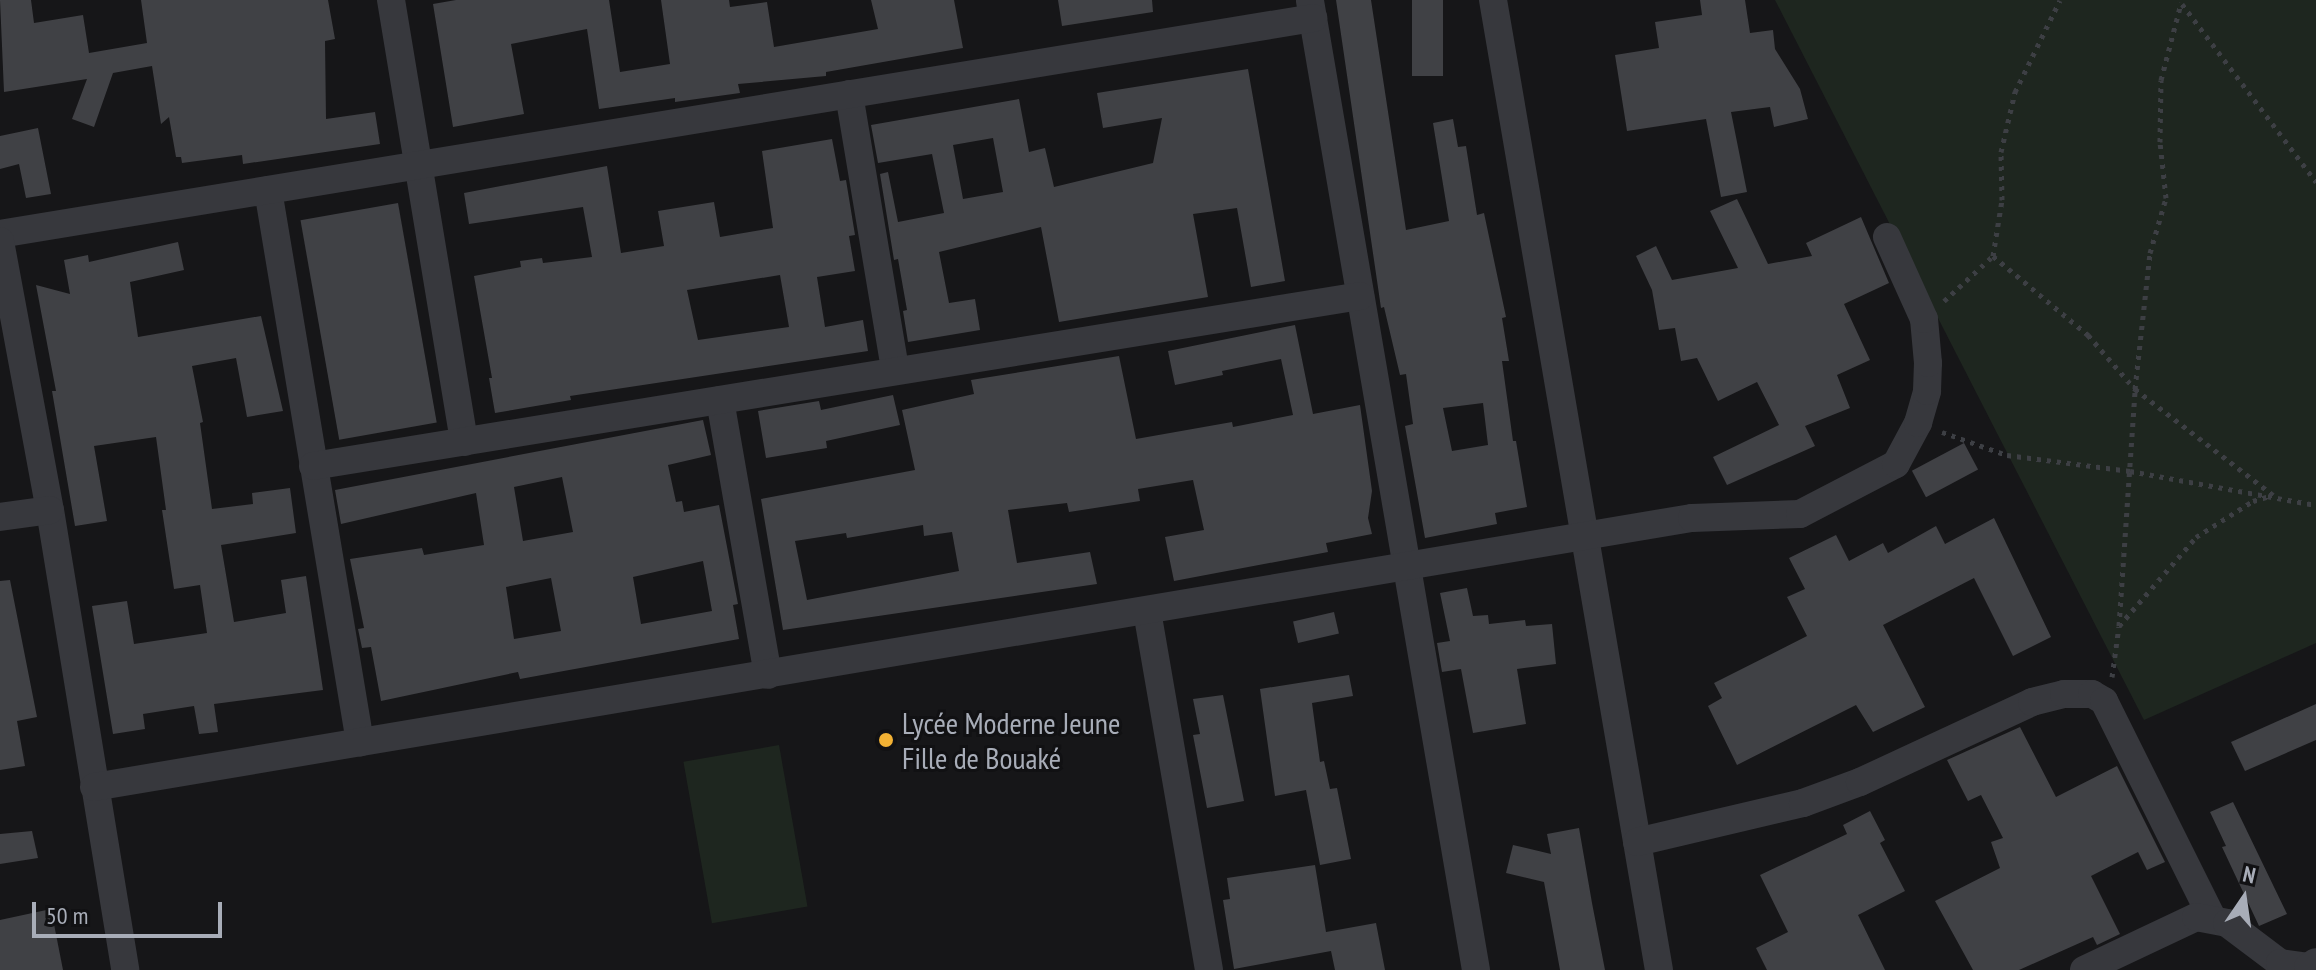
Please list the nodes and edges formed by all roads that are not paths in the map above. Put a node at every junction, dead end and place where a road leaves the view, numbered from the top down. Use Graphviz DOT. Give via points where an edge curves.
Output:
graph roads {
  1 [pos="391,0"];
  2 [pos="1493,0"];
  3 [pos="1312,9"];
  4 [pos="849,94"];
  5 [pos="417,165"];
  6 [pos="268,190"];
  7 [pos="0,234"];
  8 [pos="1887,237"];
  9 [pos="0,241"];
  10 [pos="1360,296"];
  11 [pos="895,370"];
  12 [pos="720,400"];
  13 [pos="464,442"];
  14 [pos="313,466"];
  15 [pos="50,510"];
  16 [pos="0,517"];
  17 [pos="1586,538"];
  18 [pos="1407,569"];
  19 [pos="1147,611"];
  20 [pos="768,675"];
  21 [pos="360,742"];
  22 [pos="94,787"];
  23 [pos="1637,842"];
  24 [pos="2212,918"];
  25 [pos="2316,962"];
  26 [pos="2280,967"];
  27 [pos="125,970"];
  28 [pos="1209,970"];
  29 [pos="1476,970"];
  30 [pos="1659,970"];
  31 [pos="2084,970"];
  1 -- 5 [label="street"];
  2 -- 17 [label="street"];
  3 -- 4 [label="street"];
  3 -- 10 [label="street"];
  4 -- 5 [label="street"];
  4 -- 11 [label="street"];
  5 -- 6 [label="street"];
  5 -- 13 [label="street"];
  6 -- 7 [label="street"];
  6 -- 14 [label="street"];
  8 -- 17 [label="street" via="1924,319 1928,363 1918,423 1896,464 1800,514 1692,518"];
  9 -- 15 [label="street"];
  10 -- 11 [label="street"];
  10 -- 18 [label="street"];
  11 -- 12 [label="street"];
  12 -- 13 [label="street"];
  12 -- 20 [label="street"];
  13 -- 14 [label="street"];
  14 -- 21 [label="street"];
  15 -- 16 [label="street"];
  15 -- 22 [label="street"];
  17 -- 18 [label="street"];
  17 -- 23 [label="street"];
  18 -- 19 [label="street"];
  18 -- 29 [label="street"];
  19 -- 20 [label="street"];
  19 -- 28 [label="street"];
  20 -- 21 [label="street"];
  21 -- 22 [label="street"];
  22 -- 27 [label="street"];
  23 -- 24 [label="street" via="1832,794 2032,702 2092,694 2104,701"];
  23 -- 30 [label="street"];
  24 -- 26 [label="street" via="2227,923"];
  24 -- 31 [label="street" via="2196,917"];
  25 -- 26 [label="street"];
}
